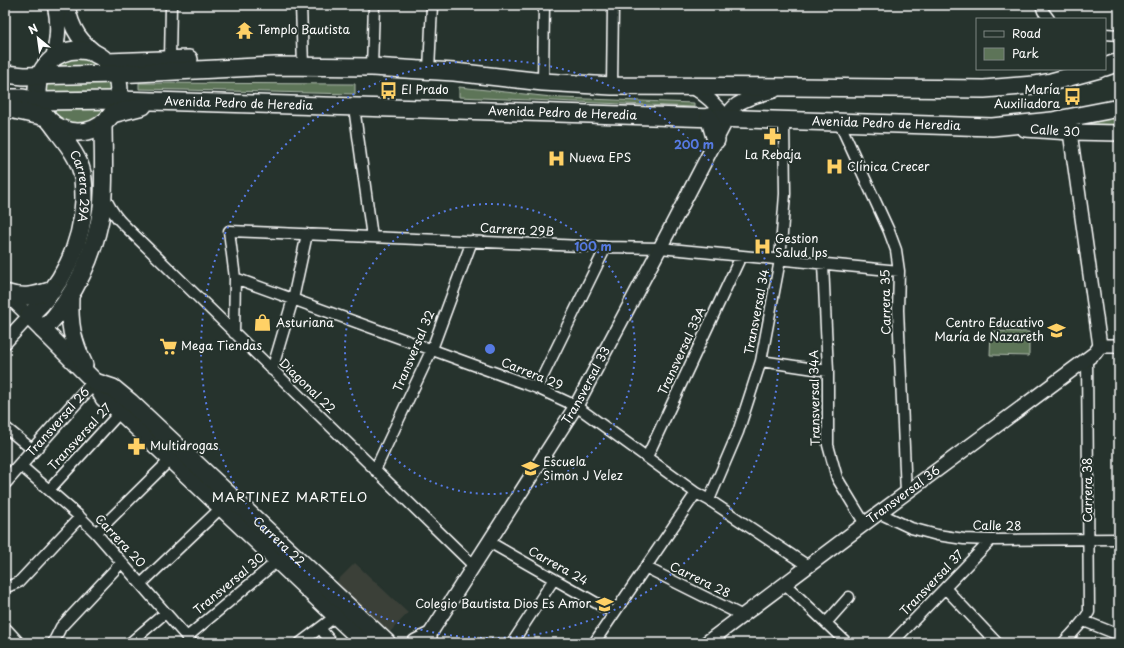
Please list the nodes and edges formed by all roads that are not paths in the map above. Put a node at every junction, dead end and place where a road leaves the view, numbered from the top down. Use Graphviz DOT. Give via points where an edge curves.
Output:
graph roads {
  1 [pos="55,5"];
  2 [pos="67,5"];
  3 [pos="171,5"];
  4 [pos="301,5"];
  5 [pos="374,5"];
  6 [pos="432,5"];
  7 [pos="544,5"];
  8 [pos="613,5"];
  9 [pos="1041,5"];
  10 [pos="1047,18"];
  11 [pos="1106,34"];
  12 [pos="1119,35"];
  13 [pos="170,60"];
  14 [pos="1119,62"];
  15 [pos="108,65"];
  16 [pos="276,66"];
  17 [pos="303,66"];
  18 [pos="46,67"];
  19 [pos="372,67"];
  20 [pos="1106,67"];
  21 [pos="5,69"];
  22 [pos="429,70"];
  23 [pos="1095,70"];
  24 [pos="1119,73"];
  25 [pos="5,74"];
  26 [pos="1077,75"];
  27 [pos="543,82"];
  28 [pos="612,86"];
  29 [pos="691,86"];
  30 [pos="793,86"];
  31 [pos="5,98"];
  32 [pos="38,100"];
  33 [pos="354,107"];
  34 [pos="5,108"];
  35 [pos="1119,108"];
  36 [pos="111,112"];
  37 [pos="709,117"];
  38 [pos="49,119"];
  39 [pos="727,119"];
  40 [pos="784,120"];
  41 [pos="839,122"];
  42 [pos="992,127"];
  43 [pos="1070,132"];
  44 [pos="1119,133"];
  45 [pos="716,140"];
  46 [pos="103,193"];
  47 [pos="82,220"];
  48 [pos="100,222"];
  49 [pos="123,224"];
  50 [pos="307,234"];
  51 [pos="372,237"];
  52 [pos="472,241"];
  53 [pos="606,247"];
  54 [pos="660,248"];
  55 [pos="741,256"];
  56 [pos="780,260"];
  57 [pos="823,264"];
  58 [pos="899,271"];
  59 [pos="235,278"];
  60 [pos="53,290"];
  61 [pos="5,293"];
  62 [pos="70,296"];
  63 [pos="293,300"];
  64 [pos="29,316"];
  65 [pos="43,330"];
  66 [pos="234,333"];
  67 [pos="5,342"];
  68 [pos="1100,346"];
  69 [pos="1119,346"];
  70 [pos="432,349"];
  71 [pos="1087,358"];
  72 [pos="761,361"];
  73 [pos="272,370"];
  74 [pos="828,371"];
  75 [pos="95,382"];
  76 [pos="537,388"];
  77 [pos="576,406"];
  78 [pos="125,407"];
  79 [pos="5,427"];
  80 [pos="33,450"];
  81 [pos="175,454"];
  82 [pos="647,457"];
  83 [pos="20,465"];
  84 [pos="375,470"];
  85 [pos="5,482"];
  86 [pos="49,490"];
  87 [pos="696,493"];
  88 [pos="906,493"];
  89 [pos="709,500"];
  90 [pos="226,502"];
  91 [pos="879,513"];
  92 [pos="80,517"];
  93 [pos="865,524"];
  94 [pos="96,533"];
  95 [pos="1089,539"];
  96 [pos="1119,539"];
  97 [pos="991,540"];
  98 [pos="489,542"];
  99 [pos="283,556"];
  100 [pos="122,562"];
  101 [pos="474,566"];
  102 [pos="808,566"];
  103 [pos="645,567"];
  104 [pos="554,579"];
  105 [pos="141,584"];
  106 [pos="785,584"];
  107 [pos="945,588"];
  108 [pos="5,589"];
  109 [pos="849,597"];
  110 [pos="165,612"];
  111 [pos="342,612"];
  112 [pos="614,612"];
  113 [pos="743,616"];
  114 [pos="1084,621"];
  115 [pos="826,623"];
  116 [pos="320,628"];
  117 [pos="5,631"];
  118 [pos="1119,635"];
  119 [pos="189,640"];
  120 [pos="424,641"];
  121 [pos="16,643"];
  122 [pos="53,643"];
  123 [pos="130,643"];
  124 [pos="300,643"];
  125 [pos="332,643"];
  126 [pos="365,643"];
  127 [pos="387,643"];
  128 [pos="512,643"];
  129 [pos="594,643"];
  130 [pos="706,643"];
  131 [pos="847,643"];
  132 [pos="892,643"];
  133 [pos="997,643"];
  134 [pos="1063,643"];
  1 -- 18 [label="main road" via="57,44"];
  2 -- 15 [label="main road" via="76,33"];
  3 -- 13 [label="street"];
  4 -- 17 [label="street"];
  5 -- 19 [label="street"];
  6 -- 22 [label="street"];
  7 -- 27 [label="street"];
  8 -- 28 [label="street"];
  9 -- 10 [label="street"];
  11 -- 12 [label="street"];
  13 -- 15 [label="main road"];
  13 -- 16 [label="main road" via="214,58"];
  14 -- 20 [label="main road"];
  15 -- 16 [label="main road"];
  15 -- 18 [label="main road"];
  15 -- 18 [label="main road" via="92,53 72,51 62,54"];
  15 -- 36 [label="main road, Carrera 29A" via="119,87"];
  16 -- 17 [label="main road"];
  17 -- 19 [label="main road"];
  18 -- 21 [label="main road"];
  18 -- 25 [label="main road" via="24,76"];
  18 -- 32 [label="main road" via="38,84"];
  19 -- 22 [label="main road"];
  22 -- 27 [label="main road"];
  23 -- 26 [label="main road"];
  24 -- 26 [label="main road" via="1103,71"];
  26 -- 30 [label="main road" via="1034,85 1000,88"];
  27 -- 28 [label="main road"];
  28 -- 29 [label="main road"];
  29 -- 30 [label="main road"];
  29 -- 39 [label="street" via="718,106"];
  30 -- 39 [label="street, Transversal 33" via="746,100 730,110"];
  31 -- 32 [label="main road, Avenida Pedro de Heredia"];
  32 -- 36 [label="main road, Avenida Pedro de Heredia"];
  32 -- 38 [label="main road, Carrera 29A"];
  33 -- 36 [label="main road, Avenida Pedro de Heredia" via="163,101"];
  33 -- 37 [label="main road, Avenida Pedro de Heredia"];
  33 -- 51 [label="street"];
  34 -- 38 [label="main road"];
  35 -- 42 [label="main road, Avenida Pedro de Heredia" via="1052,121"];
  36 -- 38 [label="main road" via="96,128 86,131 68,130"];
  36 -- 46 [label="main road, Carrera 29A"];
  37 -- 39 [label="main road, Avenida Pedro de Heredia"];
  37 -- 45 [label="main road"];
  38 -- 47 [label="main road, Carrera 29A" via="74,154 82,173"];
  39 -- 40 [label="main road, Avenida Pedro de Heredia"];
  39 -- 45 [label="street, Transversal 33"];
  40 -- 41 [label="main road, Avenida Pedro de Heredia"];
  40 -- 56 [label="street, Transversal 34" via="785,194"];
  41 -- 42 [label="main road, Avenida Pedro de Heredia"];
  41 -- 58 [label="street, Carrera 35" via="890,231"];
  42 -- 43 [label="main road, Calle 30"];
  43 -- 44 [label="main road, Calle 30"];
  43 -- 68 [label="street"];
  45 -- 54 [label="street, Transversal 33"];
  46 -- 48 [label="main road, Carrera 29A"];
  46 -- 49 [label="street, Diagonal 22" via="111,210"];
  47 -- 48 [label="street"];
  47 -- 60 [label="main road, Carrera 29A" via="74,251"];
  48 -- 49 [label="street"];
  48 -- 62 [label="main road, Carrera 29A" via="91,253"];
  49 -- 66 [label="street, Diagonal 22"];
  50 -- 51 [label="street, Carrera 29B"];
  50 -- 59 [label="street, Carrera 29B" via="229,231"];
  50 -- 63 [label="street"];
  51 -- 52 [label="street, Carrera 29B"];
  52 -- 53 [label="street, Carrera 29B"];
  52 -- 70 [label="street, Transversal 32"];
  53 -- 54 [label="street, Carrera 29B"];
  53 -- 76 [label="street"];
  54 -- 55 [label="street, Carrera 29B"];
  54 -- 77 [label="street, Transversal 33"];
  55 -- 56 [label="street, Carrera 29B"];
  55 -- 82 [label="street, Transversal 33A"];
  56 -- 57 [label="street, Carrera 29B"];
  56 -- 72 [label="street, Transversal 34"];
  57 -- 58 [label="street, Carrera 29B"];
  57 -- 74 [label="street, Transversal 34A"];
  58 -- 88 [label="street, Carrera 35" via="898,310"];
  59 -- 63 [label="street, Carrera 29"];
  59 -- 66 [label="street"];
  60 -- 61 [label="main road" via="27,297"];
  60 -- 64 [label="main road, Carrera 29A"];
  61 -- 64 [label="street, Carrera 22"];
  62 -- 65 [label="main road, Carrera 29A"];
  62 -- 75 [label="main road, Carrera 29A" via="69,315 73,339 85,367"];
  63 -- 70 [label="street, Carrera 29"];
  63 -- 73 [label="street"];
  64 -- 65 [label="main road, Carrera 22"];
  64 -- 67 [label="street"];
  65 -- 75 [label="main road, Carrera 22"];
  66 -- 73 [label="street, Diagonal 22"];
  68 -- 69 [label="street"];
  68 -- 71 [label="street, Transversal 36"];
  70 -- 76 [label="street, Carrera 29"];
  70 -- 84 [label="street, Transversal 32"];
  71 -- 88 [label="street, Transversal 36"];
  71 -- 95 [label="street, Carrera 38"];
  72 -- 74 [label="street"];
  72 -- 89 [label="street, Transversal 34" via="738,432"];
  73 -- 84 [label="street, Diagonal 22"];
  74 -- 93 [label="street, Transversal 34A" via="828,445 837,478"];
  75 -- 78 [label="main road, Carrera 22" via="113,388"];
  75 -- 80 [label="street, Transversal 26"];
  76 -- 77 [label="street, Carrera 29"];
  77 -- 82 [label="street, Carrera 29"];
  77 -- 98 [label="street, Transversal 33"];
  78 -- 81 [label="main road, Carrera 22"];
  78 -- 86 [label="street, Transversal 27"];
  79 -- 80 [label="street"];
  80 -- 83 [label="street, Transversal 26"];
  81 -- 90 [label="main road, Carrera 22"];
  81 -- 94 [label="street"];
  82 -- 87 [label="street, Carrera 29"];
  83 -- 85 [label="street, Transversal 26"];
  83 -- 86 [label="street, Carrera 20"];
  84 -- 101 [label="street, Diagonal 22"];
  86 -- 92 [label="street, Carrera 20"];
  87 -- 89 [label="street, Carrera 29"];
  87 -- 103 [label="street"];
  88 -- 91 [label="street, Transversal 36"];
  89 -- 102 [label="street, Carrera 29"];
  90 -- 99 [label="main road, Carrera 22"];
  90 -- 105 [label="street"];
  91 -- 93 [label="street, Transversal 36"];
  91 -- 97 [label="street, Calle 28" via="911,528 937,535"];
  92 -- 94 [label="street, Carrera 20"];
  92 -- 108 [label="street" via="19,582"];
  93 -- 102 [label="street, Transversal 36"];
  94 -- 100 [label="street, Carrera 20"];
  95 -- 96 [label="street, Calle 28"];
  95 -- 97 [label="street, Calle 28"];
  95 -- 114 [label="street, Carrera 38" via="1089,612"];
  97 -- 107 [label="street, Transversal 37"];
  98 -- 101 [label="street, Transversal 33"];
  98 -- 104 [label="street, Carrera 24"];
  99 -- 111 [label="main road, Carrera 22"];
  99 -- 119 [label="street, Transversal 30"];
  100 -- 105 [label="street, Carrera 20"];
  100 -- 122 [label="street" via="61,627"];
  101 -- 120 [label="street, Transversal 33"];
  102 -- 106 [label="street, Transversal 36"];
  103 -- 112 [label="street"];
  103 -- 113 [label="street, Carrera 28"];
  104 -- 112 [label="street, Carrera 24"];
  104 -- 128 [label="street"];
  105 -- 110 [label="street, Carrera 20"];
  106 -- 113 [label="street, Transversal 36"];
  106 -- 115 [label="street"];
  107 -- 132 [label="street, Transversal 37"];
  107 -- 133 [label="street"];
  109 -- 115 [label="street"];
  110 -- 119 [label="street, Carrera 20"];
  110 -- 123 [label="street"];
  111 -- 116 [label="street"];
  111 -- 126 [label="main road, Carrera 22"];
  111 -- 127 [label="main road, Carrera 22"];
  112 -- 129 [label="street"];
  113 -- 130 [label="street, Transversal 36"];
  114 -- 118 [label="street"];
  114 -- 134 [label="street"];
  115 -- 131 [label="street"];
  116 -- 124 [label="street"];
  116 -- 125 [label="street"];
  117 -- 121 [label="main road"];
}
